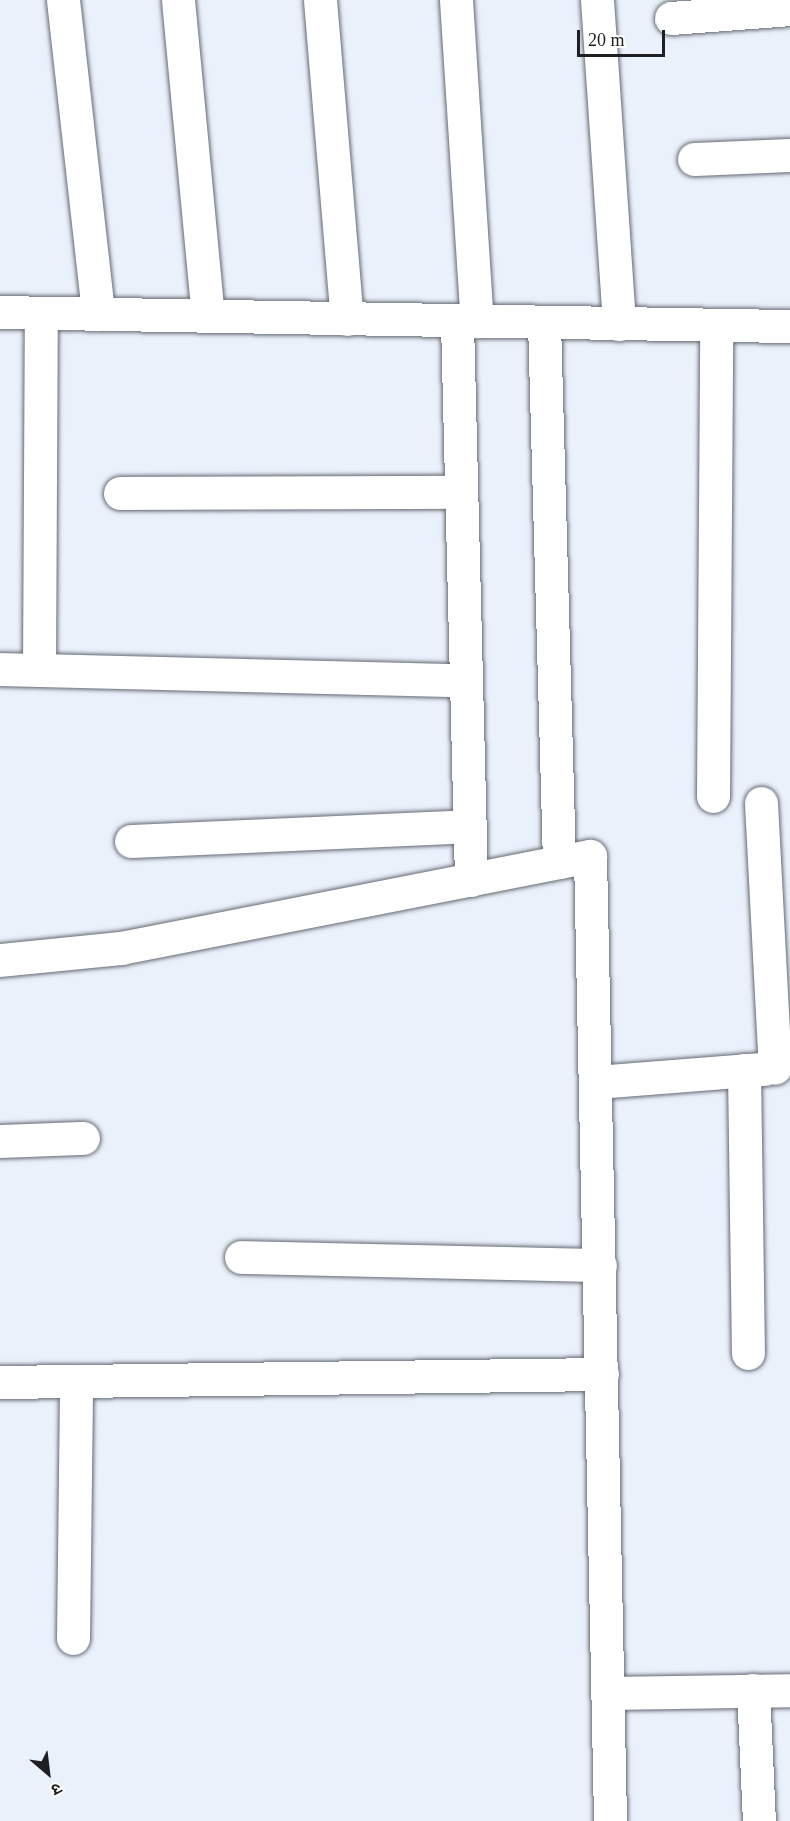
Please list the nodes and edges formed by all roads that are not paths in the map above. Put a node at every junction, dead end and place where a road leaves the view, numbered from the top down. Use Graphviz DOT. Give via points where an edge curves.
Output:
graph roads {
  1 [pos="63,0"];
  2 [pos="178,0"];
  3 [pos="320,0"];
  4 [pos="456,0"];
  5 [pos="597,0"];
  6 [pos="790,9"];
  7 [pos="671,18"];
  8 [pos="790,155"];
  9 [pos="694,159"];
  10 [pos="0,312"];
  11 [pos="41,313"];
  12 [pos="98,314"];
  13 [pos="208,316"];
  14 [pos="347,319"];
  15 [pos="467,322"];
  16 [pos="544,322"];
  17 [pos="619,324"];
  18 [pos="716,325"];
  19 [pos="790,326"];
  20 [pos="460,492"];
  21 [pos="120,493"];
  22 [pos="0,669"];
  23 [pos="39,670"];
  24 [pos="463,680"];
  25 [pos="713,796"];
  26 [pos="761,803"];
  27 [pos="469,826"];
  28 [pos="131,841"];
  29 [pos="559,862"];
  30 [pos="471,880"];
  31 [pos="0,960"];
  32 [pos="770,1068"];
  33 [pos="597,1082"];
  34 [pos="83,1138"];
  35 [pos="0,1141"];
  36 [pos="241,1257"];
  37 [pos="600,1265"];
  38 [pos="748,1353"];
  39 [pos="602,1374"];
  40 [pos="76,1381"];
  41 [pos="0,1382"];
  42 [pos="73,1638"];
  43 [pos="753,1690"];
  44 [pos="790,1690"];
  45 [pos="608,1693"];
  46 [pos="610,1821"];
  47 [pos="759,1821"];
  1 -- 12 [label="street"];
  2 -- 13 [label="street"];
  3 -- 14 [label="street"];
  4 -- 15 [label="street"];
  5 -- 17 [label="street"];
  6 -- 7 [label="street"];
  8 -- 9 [label="street"];
  10 -- 11 [label="street"];
  11 -- 12 [label="street"];
  11 -- 23 [label="street"];
  12 -- 13 [label="street"];
  13 -- 14 [label="street"];
  14 -- 15 [label="street"];
  15 -- 16 [label="street"];
  15 -- 20 [label="street"];
  16 -- 17 [label="street"];
  16 -- 29 [label="street"];
  17 -- 18 [label="street"];
  18 -- 19 [label="street"];
  18 -- 25 [label="street"];
  20 -- 21 [label="street"];
  20 -- 24 [label="street"];
  22 -- 23 [label="street"];
  23 -- 24 [label="street"];
  24 -- 27 [label="street"];
  26 -- 32 [label="street"];
  27 -- 28 [label="street"];
  27 -- 30 [label="street"];
  29 -- 30 [label="street"];
  29 -- 33 [label="street" via="590,856"];
  30 -- 31 [label="street" via="121,948"];
  32 -- 33 [label="street"];
  32 -- 38 [label="street"];
  33 -- 37 [label="street"];
  34 -- 35 [label="street"];
  36 -- 37 [label="street"];
  37 -- 39 [label="street"];
  39 -- 40 [label="street"];
  39 -- 45 [label="street"];
  40 -- 41 [label="street"];
  40 -- 42 [label="street"];
  43 -- 44 [label="street"];
  43 -- 45 [label="street"];
  43 -- 47 [label="street"];
  45 -- 46 [label="street"];
}
